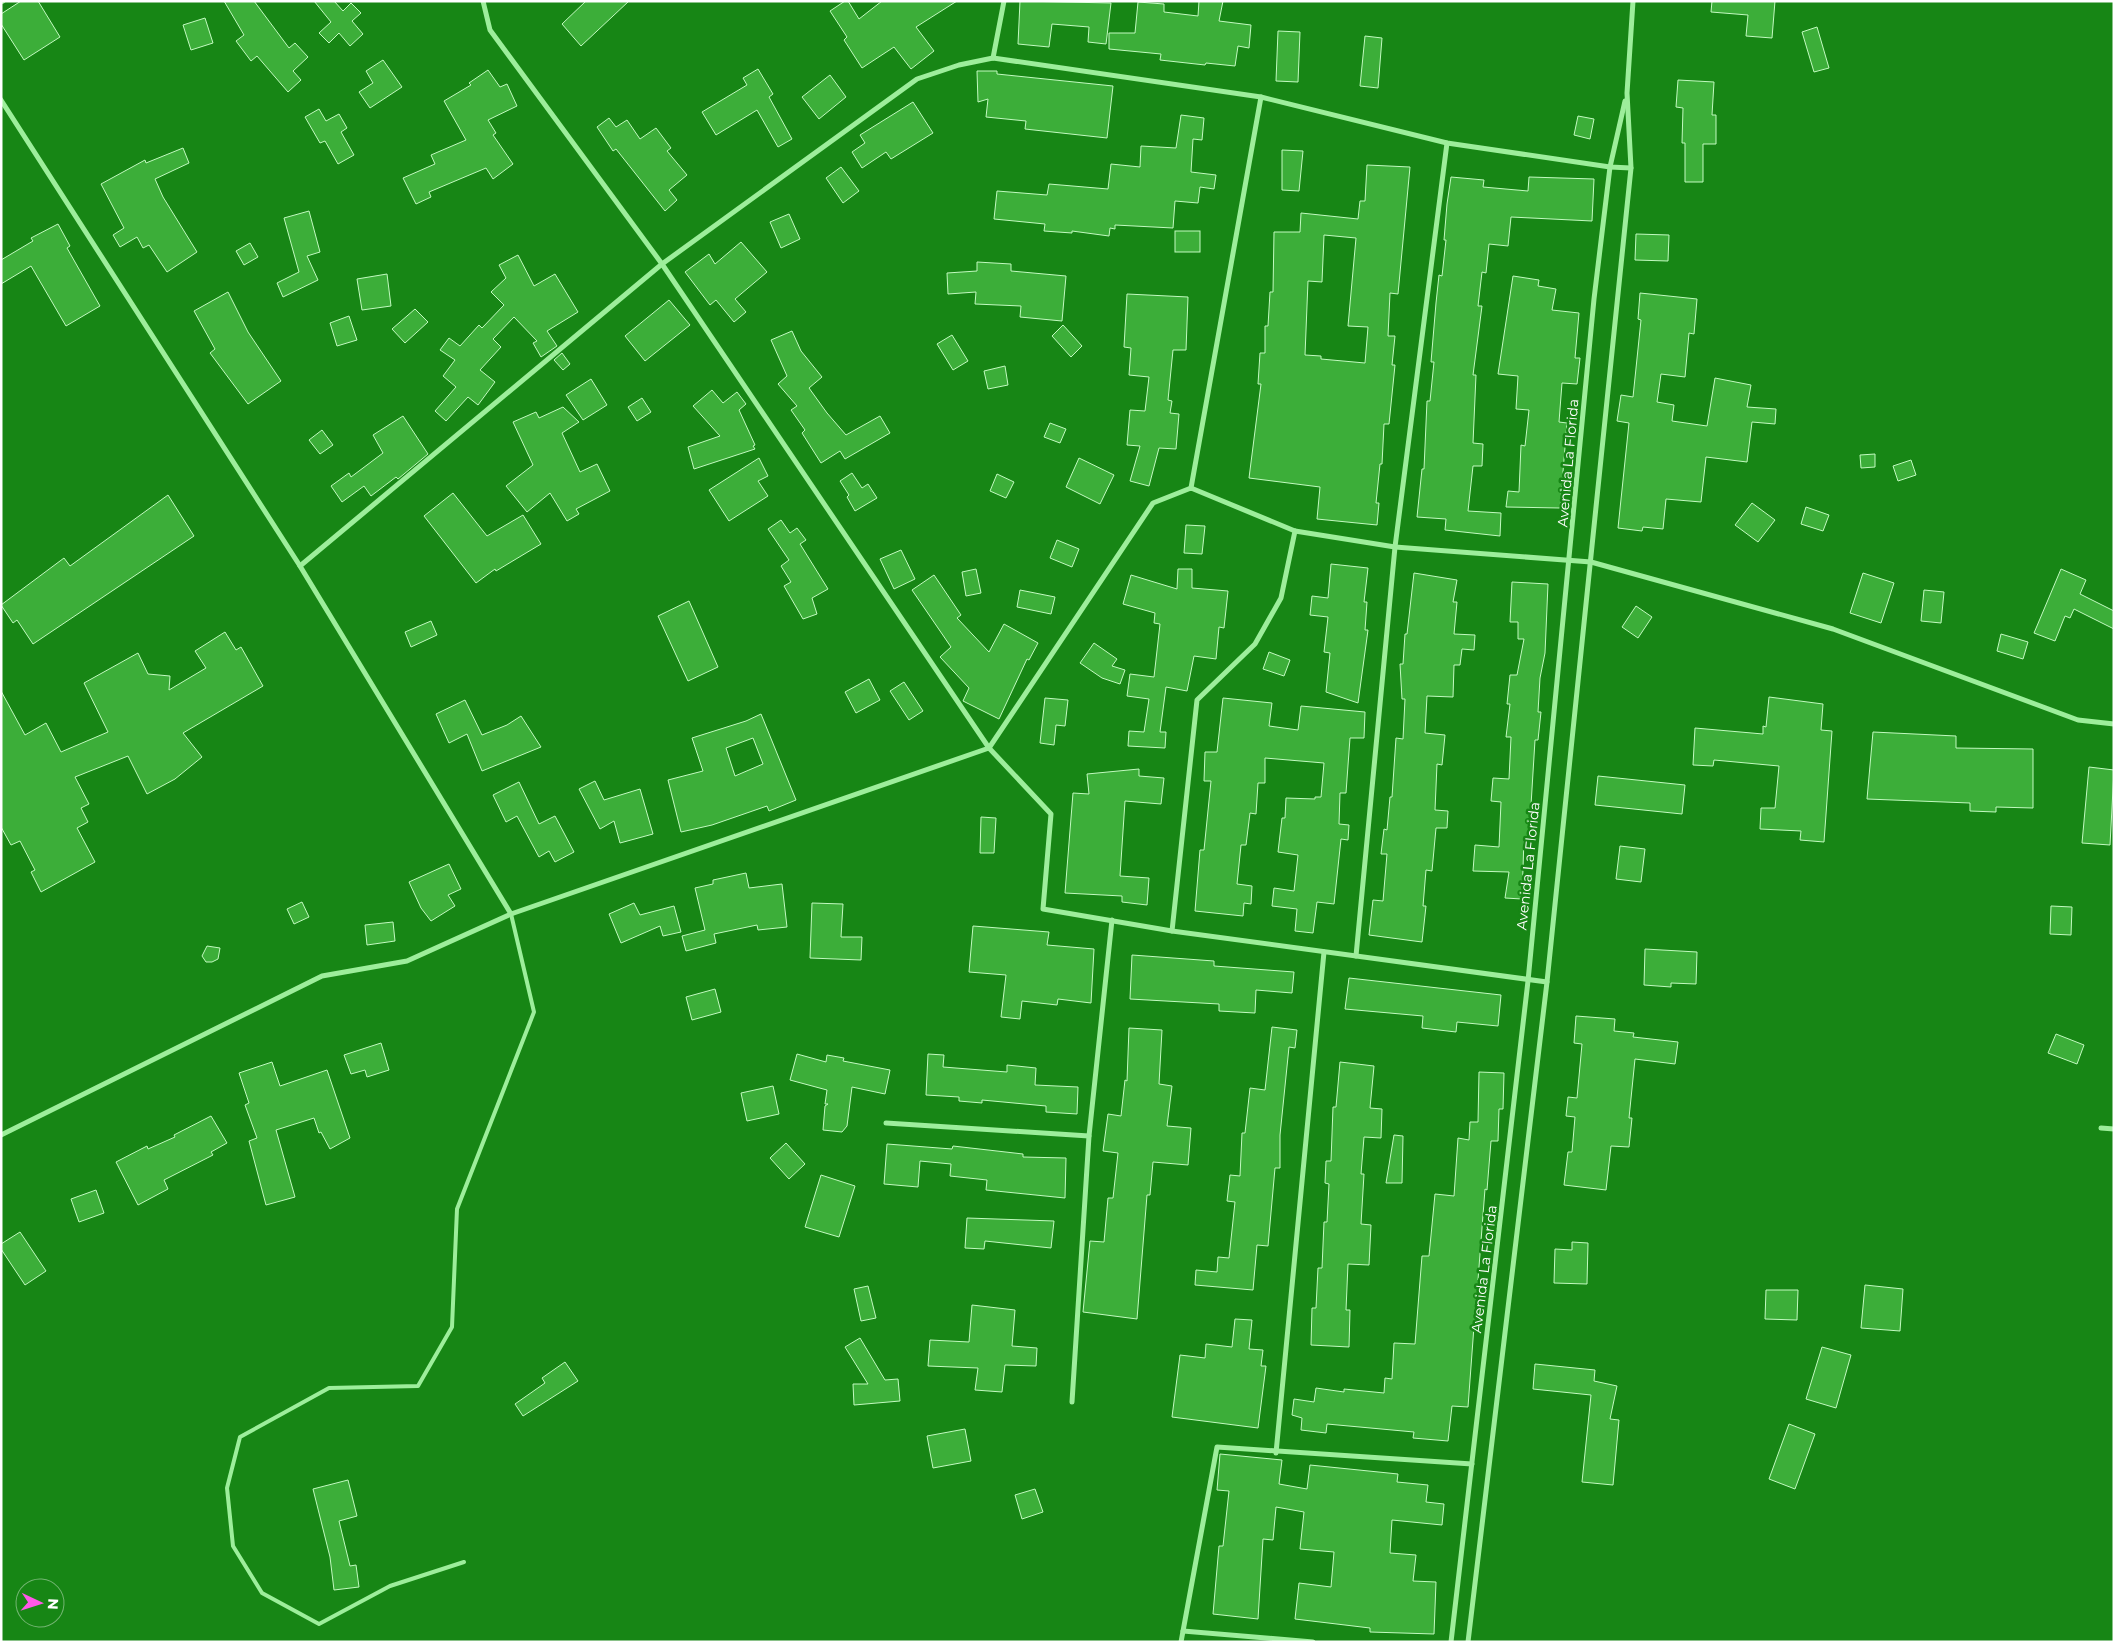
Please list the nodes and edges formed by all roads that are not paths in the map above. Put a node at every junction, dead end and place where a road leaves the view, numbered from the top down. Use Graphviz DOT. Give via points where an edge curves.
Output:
graph roads {
  1 [pos="483,1"];
  2 [pos="1004,1"];
  3 [pos="1633,1"];
  4 [pos="993,58"];
  5 [pos="1627,94"];
  6 [pos="1261,97"];
  7 [pos="1,100"];
  8 [pos="1447,143"];
  9 [pos="1610,167"];
  10 [pos="1631,168"];
  11 [pos="662,264"];
  12 [pos="1191,488"];
  13 [pos="1295,531"];
  14 [pos="1395,547"];
  15 [pos="1570,562"];
  16 [pos="1591,562"];
  17 [pos="300,566"];
  18 [pos="2114,724"];
  19 [pos="990,748"];
  20 [pos="511,914"];
  21 [pos="1112,920"];
  22 [pos="1172,932"];
  23 [pos="1324,952"];
  24 [pos="1356,956"];
  25 [pos="1528,981"];
  26 [pos="1547,982"];
  27 [pos="886,1123"];
  28 [pos="2101,1128"];
  29 [pos="2114,1129"];
  30 [pos="1,1135"];
  31 [pos="1089,1136"];
  32 [pos="1072,1402"];
  33 [pos="1276,1452"];
  34 [pos="1472,1464"];
  35 [pos="464,1562"];
  36 [pos="1183,1630"];
  37 [pos="1181,1642"];
  38 [pos="1314,1642"];
  39 [pos="1451,1642"];
  40 [pos="1468,1642"];
  1 -- 11 [label="street" via="490,30"];
  2 -- 4 [label="street"];
  3 -- 5 [label="street"];
  4 -- 6 [label="street"];
  4 -- 11 [label="street" via="918,79"];
  5 -- 9 [label="street, Avenida La Florida"];
  5 -- 10 [label="street"];
  6 -- 8 [label="street"];
  6 -- 12 [label="street"];
  7 -- 17 [label="street"];
  8 -- 9 [label="street"];
  8 -- 14 [label="street"];
  9 -- 10 [label="street"];
  9 -- 15 [label="street, Avenida La Florida" via="1594,299"];
  10 -- 16 [label="street"];
  11 -- 17 [label="street"];
  11 -- 19 [label="street"];
  12 -- 13 [label="street"];
  12 -- 19 [label="street" via="1154,503"];
  13 -- 14 [label="street"];
  13 -- 22 [label="street" via="1281,598 1255,644 1197,700"];
  14 -- 15 [label="street"];
  14 -- 24 [label="street"];
  15 -- 16 [label="street"];
  15 -- 25 [label="street, Avenida La Florida"];
  16 -- 18 [label="street" via="1833,629 2078,720"];
  16 -- 26 [label="street"];
  17 -- 20 [label="street"];
  19 -- 20 [label="street"];
  19 -- 21 [label="street" via="1051,814 1043,909"];
  20 -- 30 [label="street" via="407,961 322,976"];
  20 -- 35 [label="lane" via="534,1012 457,1209 452,1327 418,1386 329,1388 240,1437 227,1488 234,1546 262,1593 319,1624 390,1586"];
  21 -- 22 [label="street"];
  21 -- 31 [label="street"];
  22 -- 23 [label="street"];
  23 -- 24 [label="street"];
  23 -- 33 [label="street"];
  24 -- 25 [label="street"];
  25 -- 26 [label="street"];
  25 -- 34 [label="street, Avenida La Florida"];
  26 -- 40 [label="street"];
  27 -- 31 [label="street"];
  28 -- 29 [label="street"];
  31 -- 32 [label="street"];
  33 -- 34 [label="street"];
  33 -- 36 [label="street" via="1217,1447"];
  34 -- 39 [label="street, Avenida La Florida"];
  36 -- 37 [label="street"];
  36 -- 38 [label="street"];
}
